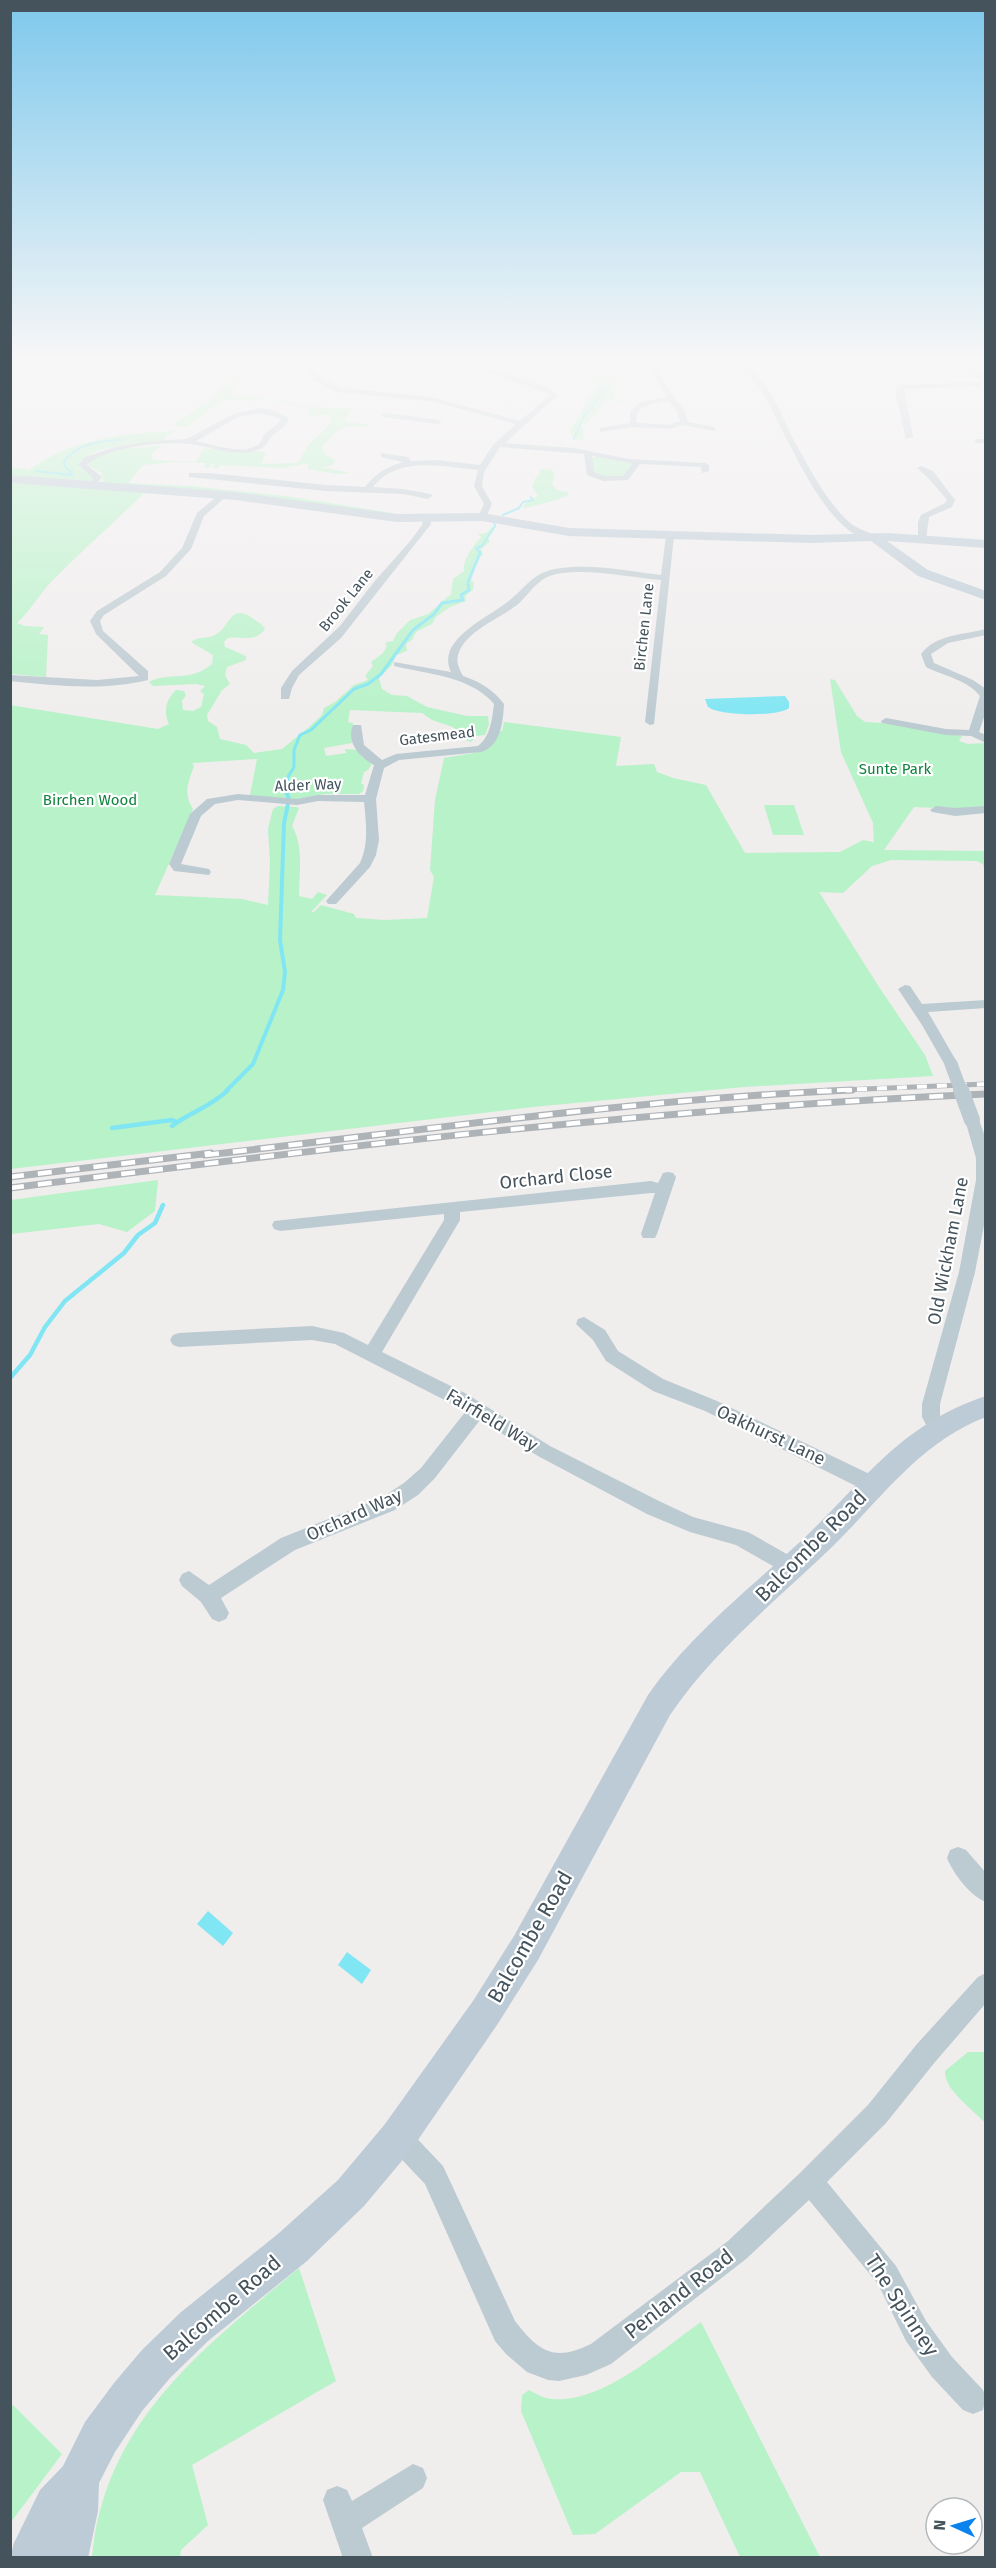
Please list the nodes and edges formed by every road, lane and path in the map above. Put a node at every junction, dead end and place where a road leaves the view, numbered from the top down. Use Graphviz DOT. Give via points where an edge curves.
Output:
graph roads {
  1 [pos="78,485"];
  2 [pos="319,485"];
  3 [pos="370,485"];
  4 [pos="478,485"];
  5 [pos="820,485"];
  6 [pos="939,485"];
  7 [pos="92,486"];
  8 [pos="367,490"];
  9 [pos="224,495"];
  10 [pos="428,496"];
  11 [pos="482,517"];
  12 [pos="427,518"];
  13 [pos="846,523"];
  14 [pos="670,536"];
  15 [pos="875,538"];
  16 [pos="834,539"];
  17 [pos="922,539"];
  18 [pos="986,544"];
  19 [pos="664,578"];
  20 [pos="986,596"];
  21 [pos="986,632"];
  22 [pos="398,664"];
  23 [pos="451,665"];
  24 [pos="430,670"];
  25 [pos="458,677"];
  26 [pos="10,678"];
  27 [pos="285,697"];
  28 [pos="886,721"];
  29 [pos="650,722"];
  30 [pos="357,727"];
  31 [pos="973,733"];
  32 [pos="986,740"];
  33 [pos="382,764"];
  34 [pos="370,799"];
  35 [pos="986,809"];
  36 [pos="936,810"];
  37 [pos="205,872"];
  38 [pos="356,876"];
  39 [pos="373,880"];
  40 [pos="332,901"];
  41 [pos="905,989"];
  42 [pos="986,1004"];
  43 [pos="919,1008"];
  44 [pos="452,1207"];
  45 [pos="280,1225"];
  46 [pos="649,1234"];
  47 [pos="584,1324"];
  48 [pos="179,1340"];
  49 [pos="372,1353"];
  50 [pos="986,1406"];
  51 [pos="478,1409"];
  52 [pos="936,1427"];
  53 [pos="873,1485"];
  54 [pos="792,1567"];
  55 [pos="189,1580"];
  56 [pos="208,1596"];
  57 [pos="219,1613"];
  58 [pos="958,1858"];
  59 [pos="986,1891"];
  60 [pos="986,1985"];
  61 [pos="398,2137"];
  62 [pos="810,2181"];
  63 [pos="973,2400"];
  64 [pos="413,2478"];
  65 [pos="78,2481"];
  66 [pos="29,2558"];
  67 [pos="66,2558"];
  68 [pos="358,2558"];
  1 -- 7 [label="street"];
  2 -- 8 [label="street"];
  3 -- 8 [label="street"];
  4 -- 11 [label="street" via="488,504"];
  5 -- 13 [label="street"];
  6 -- 17 [label="street" via="951,500 949,505 925,515"];
  7 -- 9 [label="street"];
  8 -- 10 [label="street"];
  9 -- 12 [label="street"];
  9 -- 26 [label="street" via="198,518 186,549 163,574 100,613 95,621 99,632 144,673 144,678 54,682"];
  11 -- 12 [label="street"];
  11 -- 14 [label="street" via="554,531"];
  12 -- 27 [label="street, Brook Lane" via="408,551 330,644 289,682"];
  13 -- 15 [label="street"];
  13 -- 16 [label="street"];
  14 -- 16 [label="street"];
  14 -- 19 [label="street, Birchen Lane"];
  15 -- 16 [label="street"];
  15 -- 17 [label="street"];
  15 -- 20 [label="street" via="923,573"];
  17 -- 18 [label="street"];
  19 -- 23 [label="street" via="575,570 537,578 514,602 466,634"];
  19 -- 29 [label="street, Birchen Lane"];
  21 -- 31 [label="street" via="939,643 928,650 926,658 936,669 980,687 985,696"];
  22 -- 24 [label="street, Gatesmead"];
  23 -- 24 [label="street, Gatesmead"];
  23 -- 25 [label="street"];
  24 -- 25 [label="street, Gatesmead"];
  25 -- 33 [label="street, Gatesmead" via="483,688 497,701 498,720 486,746 403,756"];
  28 -- 31 [label="street"];
  30 -- 33 [label="street" via="356,738 364,755"];
  31 -- 32 [label="street"];
  33 -- 34 [label="street, Gatesmead"];
  34 -- 37 [label="street, Alder Way" via="211,801 200,809 174,864"];
  34 -- 38 [label="street, Gatesmead" via="373,848"];
  35 -- 36 [label="street"];
  38 -- 39 [label="street"];
  38 -- 40 [label="street, Gatesmead"];
  41 -- 43 [label="street, Old Wickham Lane"];
  42 -- 43 [label="street"];
  43 -- 52 [label="street, Old Wickham Lane, bridge" via="951,1064 980,1140 984,1180 968,1272 931,1404"];
  44 -- 45 [label="street, Orchard Close"];
  44 -- 46 [label="street, Orchard Close" via="666,1183"];
  44 -- 49 [label="street" via="452,1220"];
  47 -- 53 [label="street, Oakhurst Lane" via="599,1335 612,1356 659,1386"];
  48 -- 49 [label="street, Fairfield Way" via="312,1334 338,1338"];
  49 -- 51 [label="street, Fairfield Way"];
  50 -- 52 [label="street, Balcombe Road"];
  51 -- 54 [label="street, Fairfield Way" via="544,1451 654,1508 690,1524 741,1538"];
  51 -- 56 [label="street, Orchard Way" via="411,1489 388,1504 288,1544"];
  52 -- 53 [label="street, Balcombe Road"];
  53 -- 54 [label="street, Balcombe Road"];
  54 -- 61 [label="street, Balcombe Road" via="702,1650 668,1692 526,1948"];
  55 -- 56 [label="street"];
  56 -- 57 [label="street"];
  58 -- 59 [label="street"];
  60 -- 62 [label="street, Penland Road" via="877,2114"];
  61 -- 62 [label="street, Penland Road" via="438,2183 505,2331 532,2360 556,2368 579,2366 601,2354 737,2250"];
  61 -- 65 [label="street, Balcombe Road" via="351,2193 156,2364 100,2437"];
  62 -- 63 [label="street, The Spinney" via="887,2275 916,2331"];
  64 -- 68 [label="street" via="341,2511"];
  65 -- 66 [label="street, Balcombe Road" via="55,2505"];
  65 -- 67 [label="street, Balcombe Road" via="77,2511"];
}
